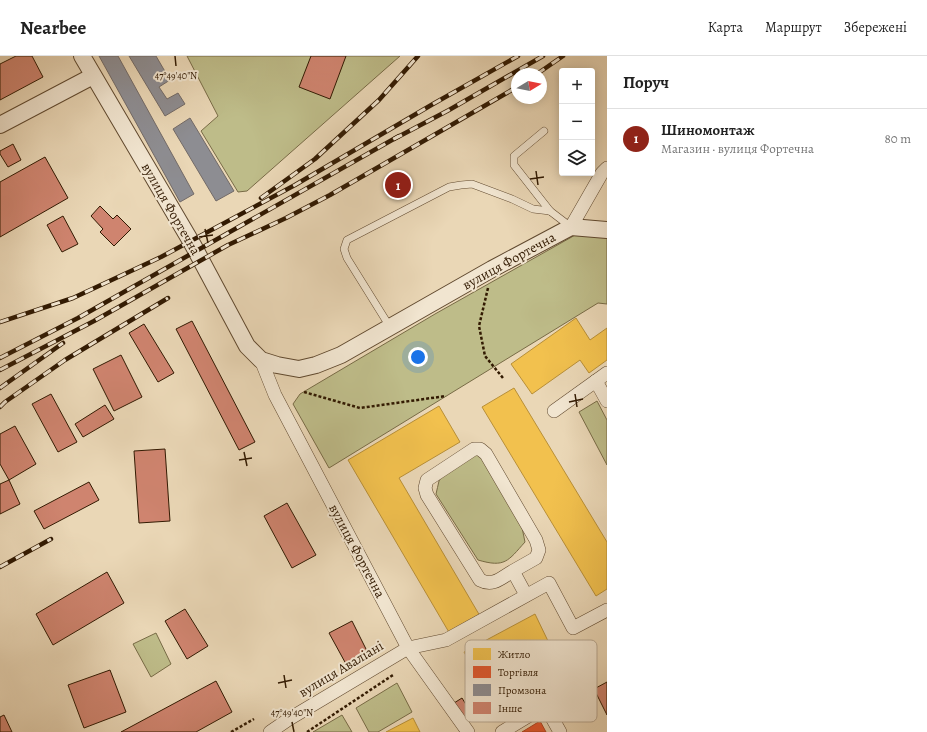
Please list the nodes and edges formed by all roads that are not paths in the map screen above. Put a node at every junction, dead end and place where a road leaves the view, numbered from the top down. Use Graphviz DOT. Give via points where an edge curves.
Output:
graph roads {
  1 [pos="82,56"];
  2 [pos="93,76"];
  3 [pos="0,125"];
  4 [pos="544,131"];
  5 [pos="607,168"];
  6 [pos="550,211"];
  7 [pos="572,227"];
  8 [pos="607,230"];
  9 [pos="390,327"];
  10 [pos="261,360"];
  11 [pos="602,377"];
  12 [pos="607,401"];
  13 [pos="554,411"];
  14 [pos="513,571"];
  15 [pos="526,595"];
  16 [pos="607,610"];
  17 [pos="408,648"];
  18 [pos="519,722"];
  19 [pos="554,722"];
  20 [pos="270,732"];
  21 [pos="468,732"];
  22 [pos="502,732"];
  23 [pos="560,732"];
  1 -- 2 [label="street, вулиця Фортечна"];
  2 -- 3 [label="street"];
  2 -- 10 [label="street, вулиця Фортечна" via="193,245 247,346"];
  4 -- 6 [label="lane" via="514,156 514,165"];
  5 -- 7 [label="street"];
  6 -- 7 [label="lane"];
  6 -- 9 [label="lane" via="533,209 472,184 461,184 449,187 347,240 344,249 347,258"];
  7 -- 8 [label="street, вулиця Фортечна"];
  7 -- 9 [label="street, вулиця Фортечна"];
  9 -- 10 [label="street, вулиця Фортечна" via="341,355 316,365 299,369"];
  10 -- 17 [label="street, вулиця Фортечна" via="275,395"];
  11 -- 12 [label="street"];
  11 -- 13 [label="street"];
  14 -- 14 [label="street" via="536,558 539,550 536,540 486,454 480,449 474,449 427,480 427,495 480,580 492,583"];
  14 -- 15 [label="street"];
  15 -- 16 [label="street, вулиця Аваліані" via="549,583 573,628"];
  15 -- 17 [label="street, вулиця Аваліані" via="446,640"];
  17 -- 20 [label="street, вулиця Аваліані"];
  17 -- 21 [label="street, вулиця Фортечна"];
  18 -- 22 [label="street"];
  19 -- 23 [label="street"];
}
